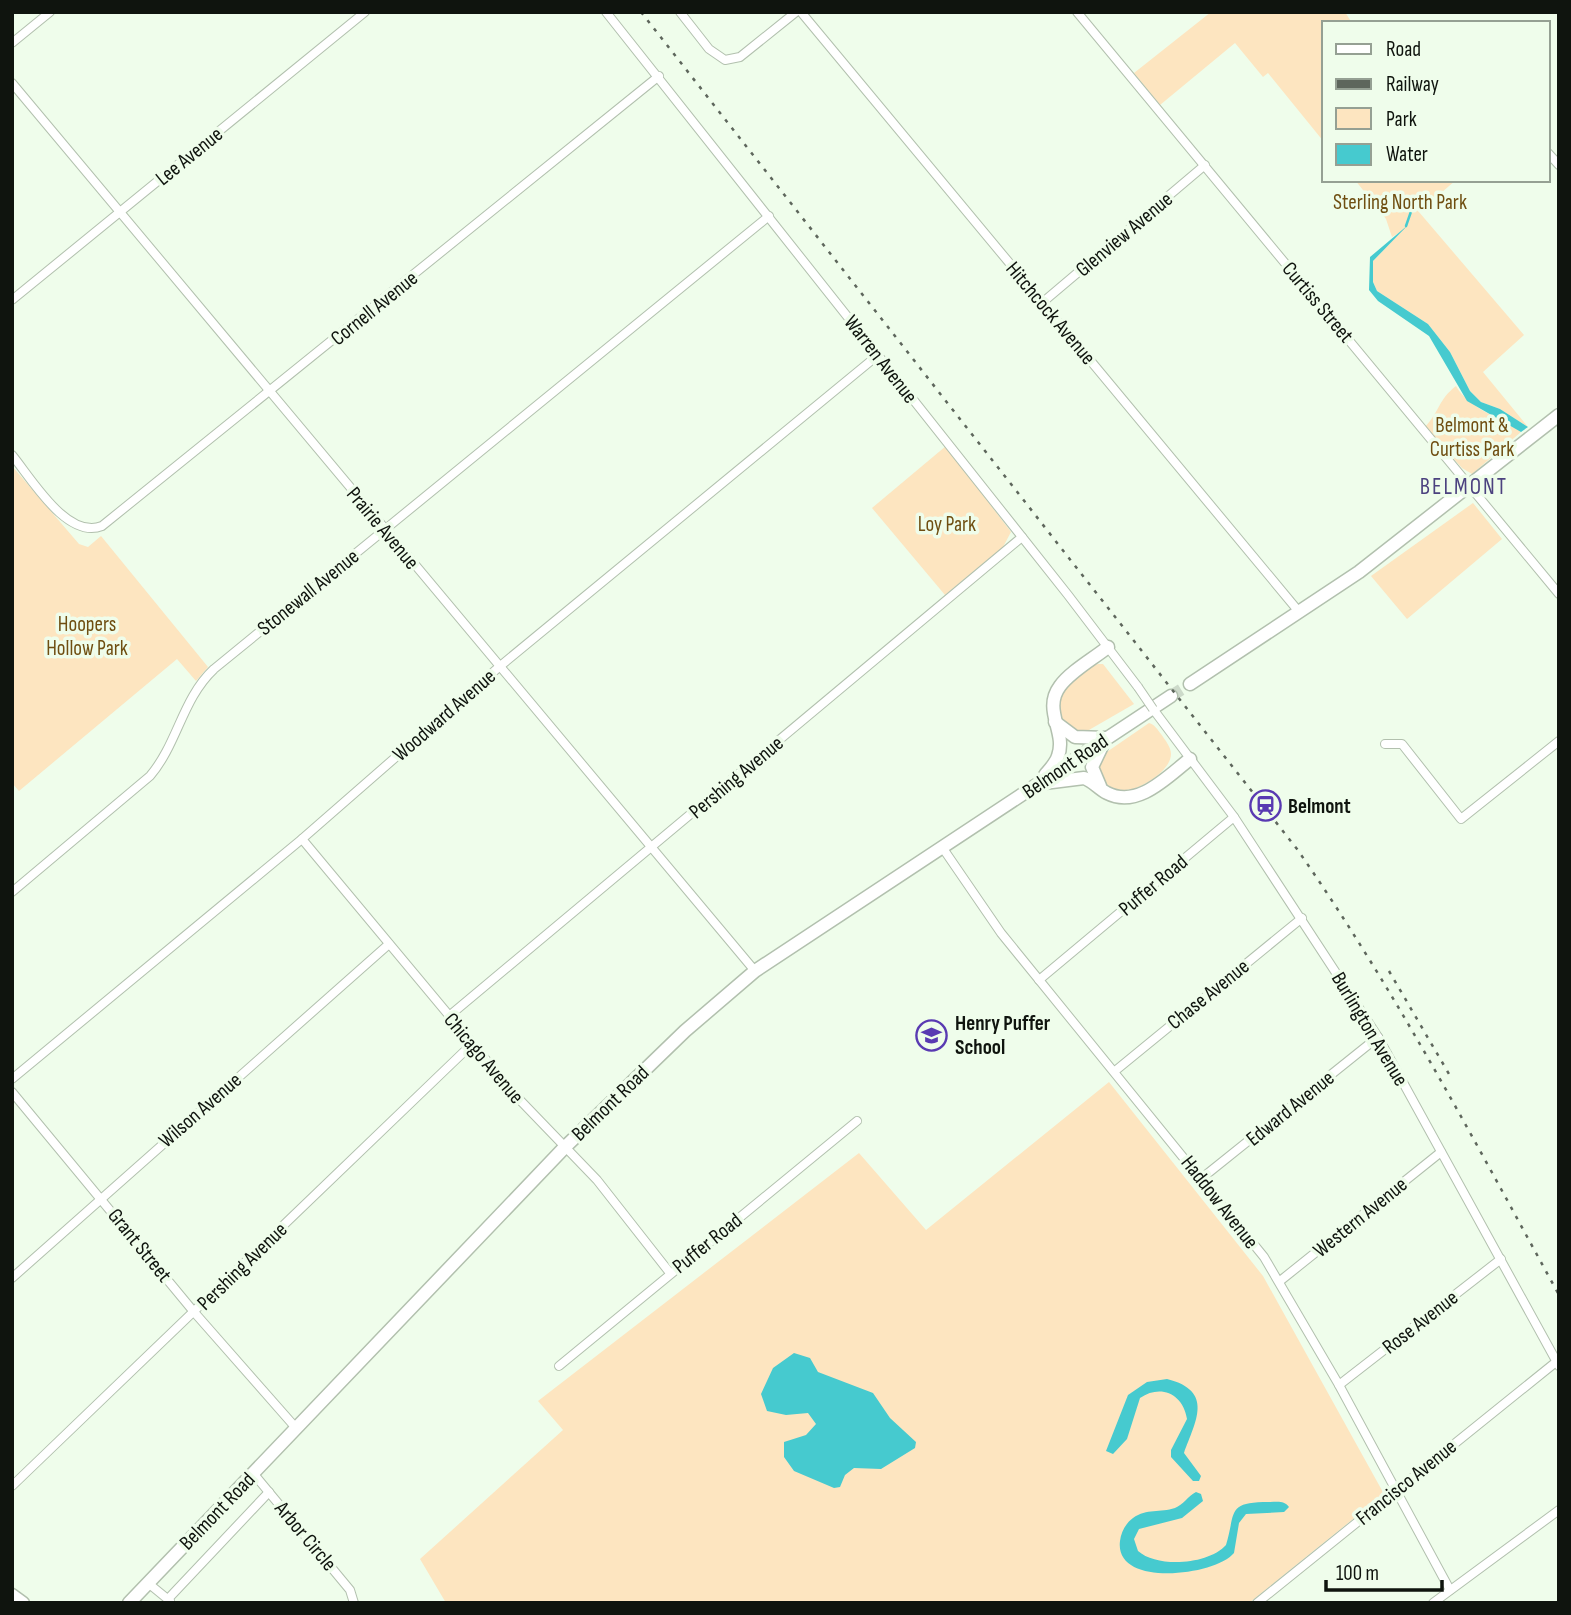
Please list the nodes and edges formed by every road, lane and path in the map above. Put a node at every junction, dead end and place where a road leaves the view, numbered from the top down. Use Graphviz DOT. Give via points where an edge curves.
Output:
graph roads {
  1 [pos="50,12"];
  2 [pos="365,12"];
  3 [pos="606,12"];
  4 [pos="680,12"];
  5 [pos="799,12"];
  6 [pos="1076,12"];
  7 [pos="12,43"];
  8 [pos="659,76"];
  9 [pos="12,83"];
  10 [pos="1205,165"];
  11 [pos="120,212"];
  12 [pos="769,216"];
  13 [pos="12,300"];
  14 [pos="1043,302"];
  15 [pos="878,355"];
  16 [pos="270,393"];
  17 [pos="1559,415"];
  18 [pos="12,455"];
  19 [pos="1471,486"];
  20 [pos="384,530"];
  21 [pos="1022,537"];
  22 [pos="1559,594"];
  23 [pos="1301,614"];
  24 [pos="1108,647"];
  25 [pos="499,667"];
  26 [pos="1190,684"];
  27 [pos="1171,696"];
  28 [pos="1153,709"];
  29 [pos="1055,722"];
  30 [pos="1106,738"];
  31 [pos="1559,741"];
  32 [pos="1385,744"];
  33 [pos="1190,759"];
  34 [pos="1038,784"];
  35 [pos="1102,789"];
  36 [pos="1234,817"];
  37 [pos="302,839"];
  38 [pos="942,847"];
  39 [pos="652,848"];
  40 [pos="12,891"];
  41 [pos="1302,918"];
  42 [pos="389,944"];
  43 [pos="755,971"];
  44 [pos="1039,980"];
  45 [pos="449,1016"];
  46 [pos="1377,1037"];
  47 [pos="472,1044"];
  48 [pos="1115,1070"];
  49 [pos="12,1079"];
  50 [pos="12,1092"];
  51 [pos="857,1121"];
  52 [pos="564,1147"];
  53 [pos="1441,1152"];
  54 [pos="1202,1178"];
  55 [pos="101,1197"];
  56 [pos="1501,1259"];
  57 [pos="670,1273"];
  58 [pos="12,1278"];
  59 [pos="1280,1282"];
  60 [pos="194,1312"];
  61 [pos="1558,1364"];
  62 [pos="559,1366"];
  63 [pos="1339,1385"];
  64 [pos="296,1428"];
  65 [pos="253,1473"];
  66 [pos="12,1486"];
  67 [pos="1395,1489"];
  68 [pos="269,1492"];
  69 [pos="1559,1510"];
  70 [pos="148,1583"];
  71 [pos="1450,1590"];
  72 [pos="12,1595"];
  73 [pos="170,1601"];
  74 [pos="23,1603"];
  75 [pos="129,1603"];
  76 [pos="354,1603"];
  77 [pos="1257,1603"];
  78 [pos="1433,1603"];
  1 -- 7 [label="street"];
  2 -- 11 [label="street, Lee Avenue"];
  3 -- 8 [label="street, Warren Avenue"];
  4 -- 5 [label="street" via="709,49 725,60 740,57"];
  5 -- 14 [label="street, Hitchcock Avenue"];
  6 -- 10 [label="street, Curtiss Street"];
  8 -- 12 [label="street, Warren Avenue"];
  8 -- 16 [label="street, Cornell Avenue"];
  9 -- 11 [label="street, Prairie Avenue"];
  10 -- 14 [label="street, Glenview Avenue"];
  10 -- 19 [label="street, Curtiss Street"];
  11 -- 13 [label="street, Lee Avenue"];
  11 -- 16 [label="street, Prairie Avenue"];
  12 -- 15 [label="street, Warren Avenue"];
  12 -- 20 [label="street, Stonewall Avenue"];
  14 -- 23 [label="street, Hitchcock Avenue"];
  15 -- 21 [label="street, Warren Avenue"];
  15 -- 25 [label="street, Woodward Avenue"];
  16 -- 18 [label="street, Cornell Avenue" via="102,526 82,528 60,513"];
  16 -- 20 [label="street, Prairie Avenue"];
  17 -- 19 [label="main road"];
  19 -- 22 [label="street, Curtiss Street"];
  19 -- 23 [label="main road"];
  20 -- 25 [label="street, Prairie Avenue"];
  20 -- 40 [label="street, Stonewall Avenue" via="203,679 150,776"];
  21 -- 24 [label="street, Warren Avenue"];
  21 -- 39 [label="street, Pershing Avenue"];
  23 -- 26 [label="main road"];
  24 -- 28 [label="street, Warren Avenue, bridge"];
  24 -- 29 [label="main road" via="1061,684 1052,706"];
  25 -- 37 [label="street, Woodward Avenue"];
  25 -- 39 [label="street, Prairie Avenue"];
  27 -- 30 [label="main road, Belmont Road"];
  28 -- 33 [label="street, Burlington Avenue"];
  29 -- 30 [label="main road" via="1075,737"];
  29 -- 34 [label="main road" via="1059,754"];
  30 -- 34 [label="main road, Belmont Road"];
  30 -- 35 [label="main road" via="1092,767"];
  31 -- 32 [label="street" via="1461,819 1402,744"];
  33 -- 35 [label="main road" via="1136,796 1119,797"];
  33 -- 36 [label="street, Burlington Avenue"];
  34 -- 35 [label="main road" via="1076,777"];
  34 -- 38 [label="main road, Belmont Road"];
  36 -- 41 [label="street, Burlington Avenue"];
  36 -- 44 [label="street, Puffer Road"];
  37 -- 42 [label="street, Chicago Avenue"];
  37 -- 49 [label="street, Woodward Avenue"];
  38 -- 43 [label="main road, Belmont Road"];
  38 -- 44 [label="street, Haddow Avenue" via="993,923"];
  39 -- 43 [label="street, Prairie Avenue"];
  39 -- 45 [label="street, Pershing Avenue"];
  41 -- 46 [label="street, Burlington Avenue"];
  41 -- 48 [label="street, Chase Avenue"];
  42 -- 45 [label="street, Chicago Avenue"];
  42 -- 55 [label="street, Wilson Avenue"];
  43 -- 52 [label="main road, Belmont Road"];
  44 -- 48 [label="street, Haddow Avenue"];
  45 -- 47 [label="street, Chicago Avenue"];
  46 -- 53 [label="street, Burlington Avenue"];
  46 -- 54 [label="street, Edward Avenue"];
  47 -- 52 [label="street, Chicago Avenue"];
  47 -- 60 [label="street, Pershing Avenue"];
  48 -- 54 [label="street, Haddow Avenue"];
  50 -- 55 [label="street, Grant Street"];
  51 -- 57 [label="street, Puffer Road"];
  52 -- 57 [label="street, Chicago Avenue" via="597,1180"];
  52 -- 64 [label="main road, Belmont Road"];
  53 -- 56 [label="street, Burlington Avenue"];
  53 -- 59 [label="street, Western Avenue"];
  54 -- 59 [label="street, Haddow Avenue"];
  55 -- 58 [label="street, Wilson Avenue"];
  55 -- 60 [label="street, Grant Street"];
  56 -- 61 [label="street, Burlington Avenue"];
  56 -- 63 [label="street, Rose Avenue"];
  57 -- 62 [label="street, Puffer Road"];
  59 -- 63 [label="street, Haddow Avenue"];
  60 -- 64 [label="street, Grant Street"];
  60 -- 66 [label="street, Pershing Avenue"];
  61 -- 67 [label="street, Francisco Avenue"];
  63 -- 67 [label="street, Haddow Avenue"];
  64 -- 65 [label="main road, Belmont Road"];
  65 -- 68 [label="street, Arbor Circle"];
  65 -- 70 [label="main road, Belmont Road"];
  67 -- 71 [label="street, Haddow Avenue"];
  67 -- 77 [label="street, Francisco Avenue"];
  68 -- 73 [label="street"];
  68 -- 76 [label="street, Arbor Circle" via="350,1590"];
  69 -- 71 [label="street"];
  70 -- 73 [label="street"];
  70 -- 75 [label="main road, Belmont Road"];
  71 -- 78 [label="street"];
  72 -- 74 [label="main road"];
}
